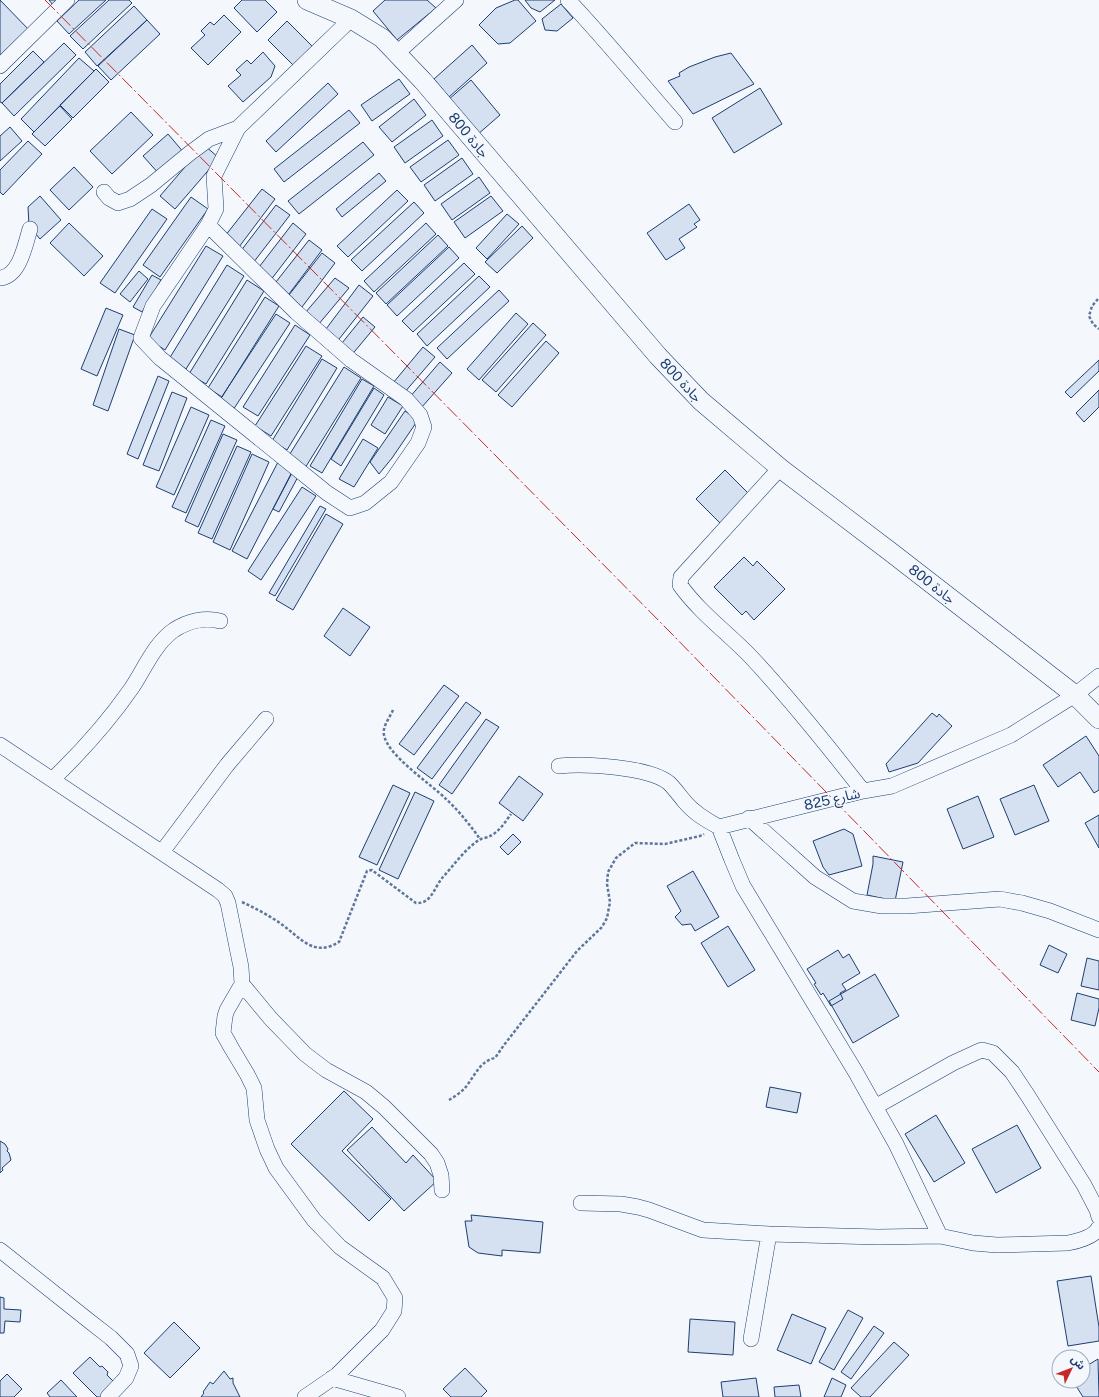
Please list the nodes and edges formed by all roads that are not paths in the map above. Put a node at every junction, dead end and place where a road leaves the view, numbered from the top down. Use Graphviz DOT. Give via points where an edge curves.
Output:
graph roads {
  1 [pos="67,0"];
  2 [pos="307,0"];
  3 [pos="456,0"];
  4 [pos="568,0"];
  5 [pos="351,19"];
  6 [pos="397,53"];
  7 [pos="0,66"];
  8 [pos="675,122"];
  9 [pos="238,128"];
  10 [pos="104,192"];
  11 [pos="208,225"];
  12 [pos="30,229"];
  13 [pos="0,278"];
  14 [pos="780,468"];
  15 [pos="220,621"];
  16 [pos="1099,676"];
  17 [pos="1075,695"];
  18 [pos="266,719"];
  19 [pos="1099,719"];
  20 [pos="0,745"];
  21 [pos="559,766"];
  22 [pos="52,779"];
  23 [pos="863,791"];
  24 [pos="749,818"];
  25 [pos="719,827"];
  26 [pos="162,852"];
  27 [pos="1099,930"];
  28 [pos="242,984"];
  29 [pos="875,1107"];
  30 [pos="442,1190"];
  31 [pos="581,1203"];
  32 [pos="1099,1217"];
  33 [pos="1099,1227"];
  34 [pos="769,1234"];
  35 [pos="940,1236"];
  36 [pos="0,1250"];
  37 [pos="752,1339"];
  38 [pos="332,1378"];
  39 [pos="108,1397"];
  40 [pos="305,1397"];
  41 [pos="398,1397"];
  1 -- 7 [label="street"];
  2 -- 5 [label="main road, جادة 800"];
  3 -- 6 [label="street"];
  4 -- 8 [label="street"];
  5 -- 6 [label="main road, جادة 800" via="382,38"];
  5 -- 9 [label="street"];
  6 -- 14 [label="main road, جادة 800" via="658,356 701,402"];
  9 -- 10 [label="street" via="209,139 130,199 118,203"];
  9 -- 11 [label="street" via="214,176 216,209"];
  11 -- 11 [label="street" via="153,306 142,338 160,358 327,493 350,508 365,503 391,482 418,443 424,427 420,415 406,399 351,360 296,312"];
  12 -- 13 [label="street" via="16,268 11,274"];
  14 -- 17 [label="main road, جادة 800"];
  14 -- 23 [label="street" via="684,574 680,585 809,722"];
  15 -- 22 [label="street" via="211,619 190,622 165,638 112,714 77,755"];
  16 -- 17 [label="street, شارع 825"];
  17 -- 19 [label="main road, جادة 800"];
  17 -- 23 [label="street, شارع 825" via="1011,735 892,786"];
  18 -- 26 [label="street" via="227,765"];
  20 -- 22 [label="street"];
  21 -- 25 [label="street" via="614,767 658,778 671,785 685,803 702,818"];
  22 -- 26 [label="street"];
  23 -- 24 [label="street, شارع 825"];
  24 -- 25 [label="street, شارع 825"];
  24 -- 27 [label="street" via="815,877 854,901 882,906 907,906 1000,899 1050,911"];
  25 -- 29 [label="street" via="744,886"];
  26 -- 28 [label="street" via="226,898 234,927"];
  28 -- 30 [label="street" via="271,1020 305,1054 378,1102 431,1154 441,1175"];
  28 -- 38 [label="street" via="227,1010 223,1032 254,1088 257,1120 267,1150 276,1168 314,1220 340,1247 383,1278 395,1298 394,1311 382,1330"];
  29 -- 32 [label="street" via="954,1062 982,1050 993,1053 1012,1072 1028,1096 1084,1186"];
  29 -- 35 [label="street" via="896,1144"];
  31 -- 34 [label="street" via="638,1207 703,1230"];
  33 -- 35 [label="street" via="1097,1231 1079,1241 1051,1244 985,1244"];
  34 -- 35 [label="street"];
  34 -- 37 [label="street"];
  36 -- 39 [label="street" via="111,1338 127,1354 131,1366 126,1378"];
  38 -- 40 [label="street"];
  38 -- 41 [label="street"];
}
